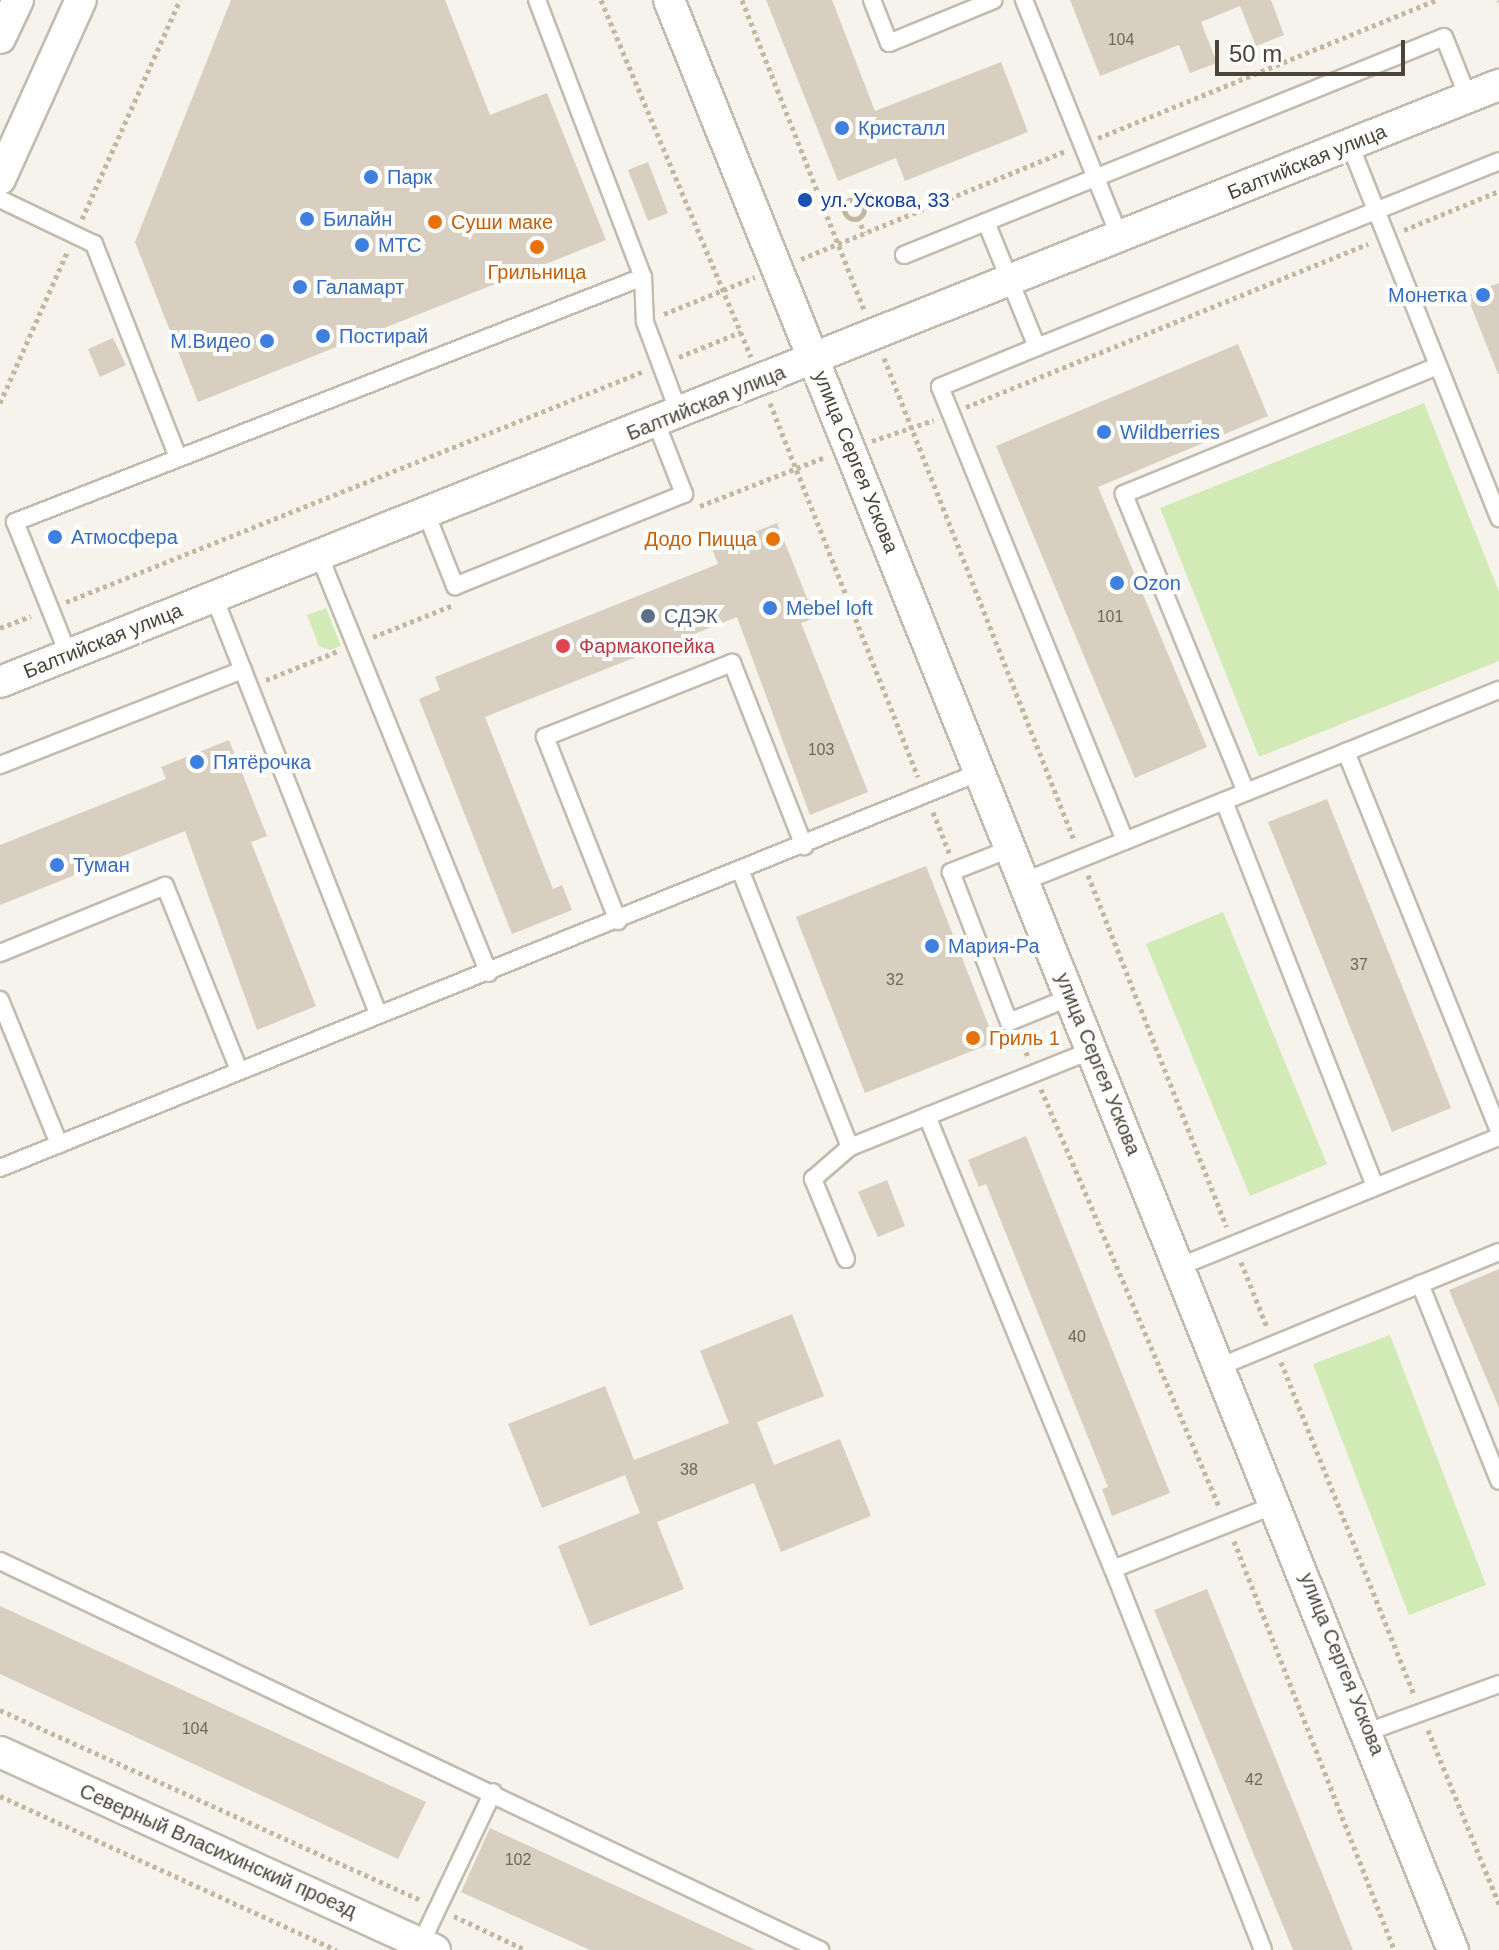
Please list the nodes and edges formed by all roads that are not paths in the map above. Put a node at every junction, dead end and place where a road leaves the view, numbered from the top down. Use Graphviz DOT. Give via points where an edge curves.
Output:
graph roads {
  1 [pos="18,0"];
  2 [pos="81,0"];
  3 [pos="537,0"];
  4 [pos="669,0"];
  5 [pos="872,0"];
  6 [pos="994,0"];
  7 [pos="1024,0"];
  8 [pos="0,38"];
  9 [pos="1499,85"];
  10 [pos="1468,97"];
  11 [pos="1350,145"];
  12 [pos="1499,161"];
  13 [pos="1096,178"];
  14 [pos="0,179"];
  15 [pos="0,199"];
  16 [pos="1377,211"];
  17 [pos="986,222"];
  18 [pos="1120,238"];
  19 [pos="904,255"];
  20 [pos="643,277"];
  21 [pos="1010,282"];
  22 [pos="1037,347"];
  23 [pos="815,360"];
  24 [pos="1438,366"];
  25 [pos="668,418"];
  26 [pos="178,457"];
  27 [pos="426,513"];
  28 [pos="1499,518"];
  29 [pos="319,555"];
  30 [pos="214,597"];
  31 [pos="69,656"];
  32 [pos="243,670"];
  33 [pos="0,682"];
  34 [pos="1499,690"];
  35 [pos="1346,752"];
  36 [pos="0,765"];
  37 [pos="980,772"];
  38 [pos="1246,792"];
  39 [pos="1224,801"];
  40 [pos="1125,841"];
  41 [pos="804,846"];
  42 [pos="1012,848"];
  43 [pos="741,872"];
  44 [pos="1025,881"];
  45 [pos="618,921"];
  46 [pos="0,953"];
  47 [pos="489,973"];
  48 [pos="1071,997"];
  49 [pos="0,1000"];
  50 [pos="379,1015"];
  51 [pos="1092,1050"];
  52 [pos="239,1070"];
  53 [pos="927,1116"];
  54 [pos="1499,1131"];
  55 [pos="1499,1137"];
  56 [pos="59,1144"];
  57 [pos="850,1147"];
  58 [pos="0,1168"];
  59 [pos="1375,1187"];
  60 [pos="1499,1252"];
  61 [pos="846,1259"];
  62 [pos="1181,1266"];
  63 [pos="1420,1284"];
  64 [pos="1221,1366"];
  65 [pos="1499,1481"];
  66 [pos="1278,1504"];
  67 [pos="0,1561"];
  68 [pos="1113,1569"];
  69 [pos="1499,1684"];
  70 [pos="1370,1731"];
  71 [pos="0,1752"];
  72 [pos="493,1792"];
  73 [pos="428,1947"];
  74 [pos="820,1950"];
  75 [pos="1263,1950"];
  76 [pos="1453,1950"];
  1 -- 8 [label="street"];
  2 -- 14 [label="street"];
  3 -- 20 [label="lane"];
  4 -- 23 [label="street, улица Сергея Ускова"];
  5 -- 6 [label="lane" via="889,43"];
  7 -- 13 [label="lane"];
  9 -- 10 [label="street, Балтийская улица"];
  10 -- 11 [label="street, Балтийская улица"];
  10 -- 13 [label="lane" via="1444,37"];
  11 -- 16 [label="lane"];
  11 -- 18 [label="street, Балтийская улица"];
  12 -- 16 [label="lane"];
  13 -- 17 [label="lane"];
  13 -- 18 [label="lane"];
  15 -- 26 [label="lane" via="94,244"];
  16 -- 22 [label="lane"];
  16 -- 24 [label="lane"];
  17 -- 19 [label="lane"];
  17 -- 21 [label="lane"];
  18 -- 21 [label="street, Балтийская улица"];
  20 -- 25 [label="lane" via="645,322 661,364"];
  20 -- 26 [label="lane"];
  21 -- 22 [label="lane"];
  21 -- 23 [label="street, Балтийская улица"];
  22 -- 40 [label="lane" via="940,387"];
  23 -- 25 [label="street, Балтийская улица"];
  23 -- 37 [label="street, улица Сергея Ускова"];
  24 -- 28 [label="lane"];
  24 -- 38 [label="lane" via="1124,494"];
  25 -- 27 [label="street, Балтийская улица"];
  25 -- 27 [label="lane" via="684,494 455,586"];
  26 -- 31 [label="lane" via="15,522"];
  27 -- 29 [label="street, Балтийская улица"];
  29 -- 30 [label="street, Балтийская улица"];
  29 -- 47 [label="lane"];
  30 -- 31 [label="street, Балтийская улица"];
  30 -- 32 [label="lane"];
  31 -- 33 [label="street, Балтийская улица"];
  32 -- 36 [label="lane"];
  32 -- 50 [label="lane"];
  34 -- 35 [label="lane"];
  35 -- 38 [label="lane"];
  35 -- 54 [label="lane"];
  37 -- 41 [label="lane"];
  37 -- 42 [label="street, улица Сергея Ускова"];
  38 -- 39 [label="lane"];
  39 -- 40 [label="lane"];
  39 -- 59 [label="lane"];
  40 -- 44 [label="lane"];
  41 -- 43 [label="lane"];
  41 -- 45 [label="lane" via="732,663 545,737"];
  42 -- 44 [label="street, улица Сергея Ускова"];
  42 -- 48 [label="lane" via="951,872 1013,1020"];
  43 -- 45 [label="lane"];
  43 -- 57 [label="lane"];
  44 -- 48 [label="street, улица Сергея Ускова"];
  45 -- 47 [label="lane"];
  46 -- 52 [label="lane" via="165,886"];
  47 -- 50 [label="lane"];
  48 -- 51 [label="street, улица Сергея Ускова"];
  49 -- 56 [label="lane"];
  50 -- 52 [label="lane"];
  51 -- 53 [label="lane"];
  51 -- 62 [label="street, улица Сергея Ускова"];
  52 -- 56 [label="lane"];
  53 -- 57 [label="lane"];
  53 -- 68 [label="lane"];
  55 -- 59 [label="lane"];
  56 -- 58 [label="lane"];
  57 -- 61 [label="lane" via="813,1179"];
  59 -- 62 [label="lane"];
  60 -- 63 [label="lane"];
  62 -- 64 [label="street, улица Сергея Ускова"];
  63 -- 64 [label="lane"];
  63 -- 65 [label="lane"];
  64 -- 66 [label="street, улица Сергея Ускова"];
  66 -- 68 [label="lane"];
  66 -- 70 [label="street, улица Сергея Ускова"];
  67 -- 72 [label="lane"];
  68 -- 75 [label="lane"];
  69 -- 70 [label="lane"];
  70 -- 76 [label="street, улица Сергея Ускова"];
  71 -- 73 [label="street, Северный Власихинский проезд"];
  72 -- 73 [label="lane" via="437,1908"];
  72 -- 74 [label="lane"];
}
